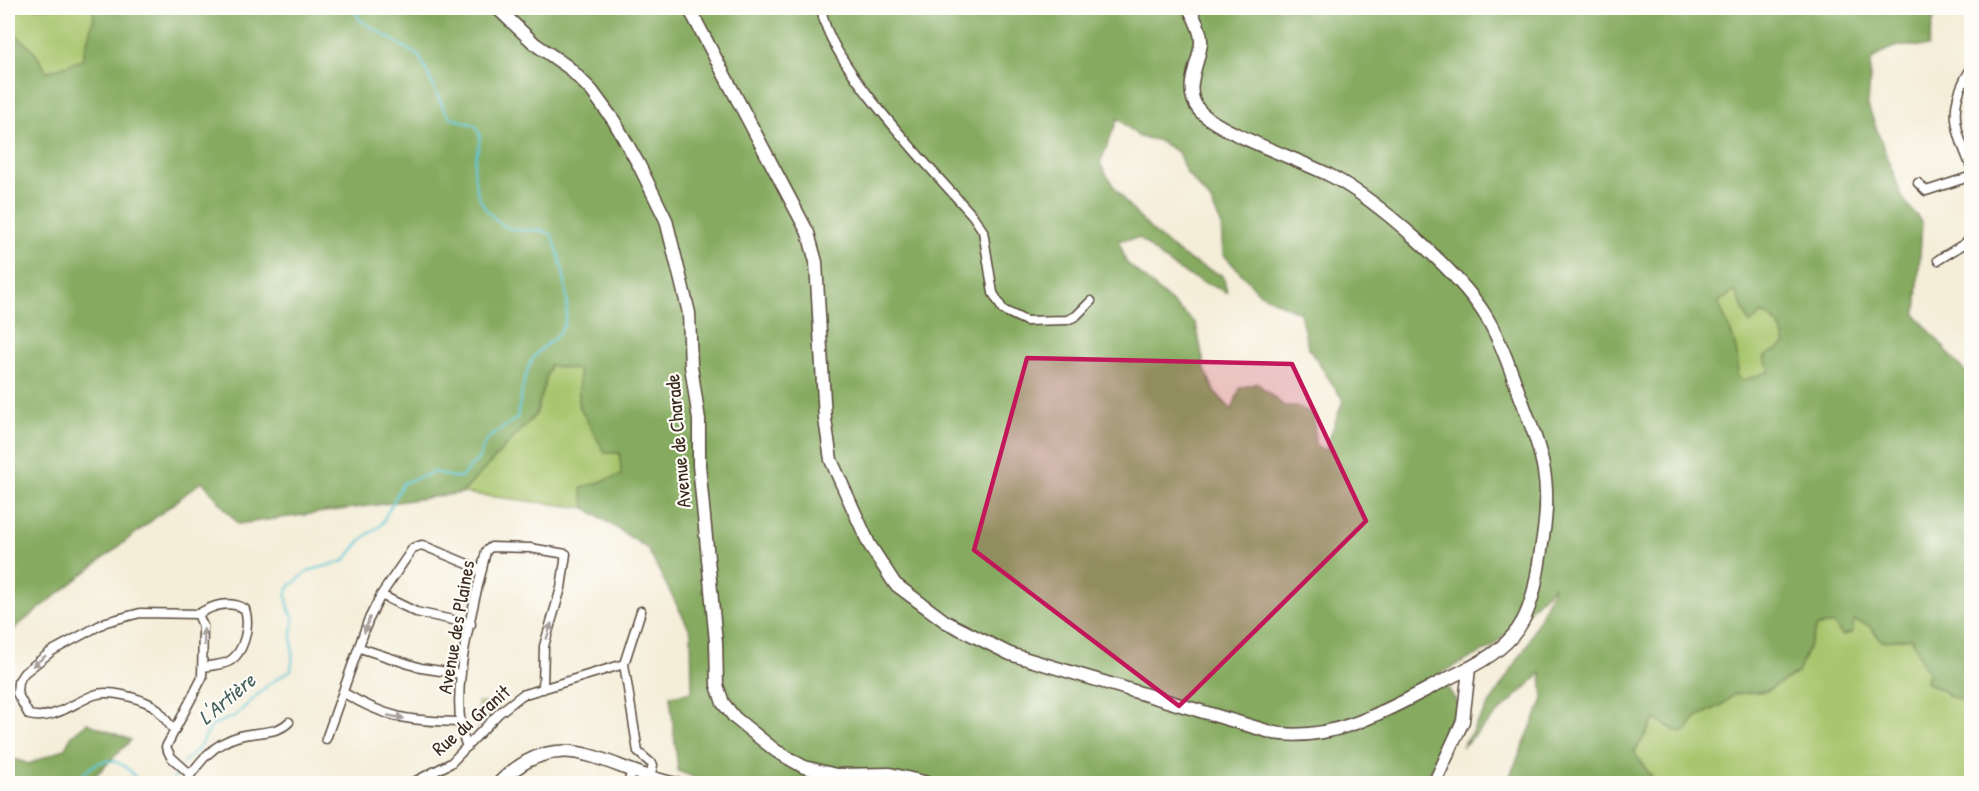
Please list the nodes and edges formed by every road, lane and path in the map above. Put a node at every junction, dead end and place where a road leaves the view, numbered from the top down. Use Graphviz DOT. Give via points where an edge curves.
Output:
graph roads {
  1 [pos="497,8"];
  2 [pos="689,8"];
  3 [pos="822,8"];
  4 [pos="1189,8"];
  5 [pos="1971,67"];
  6 [pos="1971,169"];
  7 [pos="1971,176"];
  8 [pos="1918,183"];
  9 [pos="1971,239"];
  10 [pos="1938,260"];
  11 [pos="1091,301"];
  12 [pos="482,570"];
  13 [pos="381,595"];
  14 [pos="641,611"];
  15 [pos="198,614"];
  16 [pos="471,624"];
  17 [pos="360,648"];
  18 [pos="624,664"];
  19 [pos="204,667"];
  20 [pos="1469,669"];
  21 [pos="461,674"];
  22 [pos="543,689"];
  23 [pos="344,693"];
  24 [pos="288,722"];
  25 [pos="460,722"];
  26 [pos="173,729"];
  27 [pos="326,739"];
  28 [pos="467,747"];
  29 [pos="632,770"];
  30 [pos="188,772"];
  31 [pos="650,777"];
  32 [pos="184,783"];
  33 [pos="410,783"];
  34 [pos="498,783"];
  35 [pos="628,783"];
  36 [pos="678,783"];
  37 [pos="932,783"];
  38 [pos="1434,783"];
  1 -- 37 [label="street, Avenue de Charade" via="592,91 614,121 666,220 689,313 717,685 723,703 735,718 776,751 804,767 836,775 890,774"];
  2 -- 20 [label="street" via="808,233 816,262 831,460 873,551 906,595 967,634 1010,654 1170,705 1292,736 1338,730"];
  3 -- 11 [label="street" via="833,45 872,99 983,231 993,293 1003,310 1026,321 1066,320"];
  4 -- 20 [label="street" via="1200,36 1192,85 1193,100 1200,112 1215,123 1330,175 1378,209 1450,272 1474,299 1494,330 1508,363 1546,475 1546,522 1533,596 1522,624 1502,649"];
  5 -- 6 [label="street" via="1955,101 1955,126"];
  7 -- 8 [label="street" via="1926,191"];
  9 -- 10 [label="street"];
  12 -- 13 [label="street" via="419,544"];
  12 -- 16 [label="street, Avenue des Plaines"];
  22 -- 12 [label="street, Avenue des Plaines, one-way" via="544,646 561,588 566,554 491,547 486,551"];
  13 -- 16 [label="street" via="416,612"];
  13 -- 17 [label="street, one-way"];
  14 -- 18 [label="street"];
  19 -- 15 [label="street, one-way" via="203,626"];
  15 -- 19 [label="street" via="235,603 245,609 248,618 248,631 235,657 227,663"];
  15 -- 26 [label="street, one-way" via="140,613 106,622 52,651 18,682 17,693 29,715 64,711 95,694 107,693 154,706"];
  16 -- 21 [label="street, Avenue des Plaines"];
  17 -- 21 [label="street" via="421,668"];
  17 -- 23 [label="street"];
  18 -- 22 [label="street, Rue du Granit"];
  18 -- 31 [label="street" via="638,752 653,765"];
  19 -- 26 [label="street" via="196,692"];
  20 -- 38 [label="street" via="1463,721"];
  21 -- 25 [label="street, Avenue des Plaines"];
  22 -- 28 [label="street, Rue du Granit" via="522,695"];
  23 -- 25 [label="street, one-way" via="388,716"];
  23 -- 27 [label="street"];
  24 -- 30 [label="street" via="282,728 240,735 220,743"];
  25 -- 28 [label="street, Avenue des Plaines"];
  26 -- 30 [label="street" via="166,747 171,758"];
  28 -- 33 [label="street, Rue du Granit" via="444,767"];
  29 -- 31 [label="street"];
  29 -- 34 [label="street" via="597,755 560,752 525,762"];
  29 -- 35 [label="street"];
  30 -- 32 [label="street"];
  31 -- 36 [label="street"];
}
